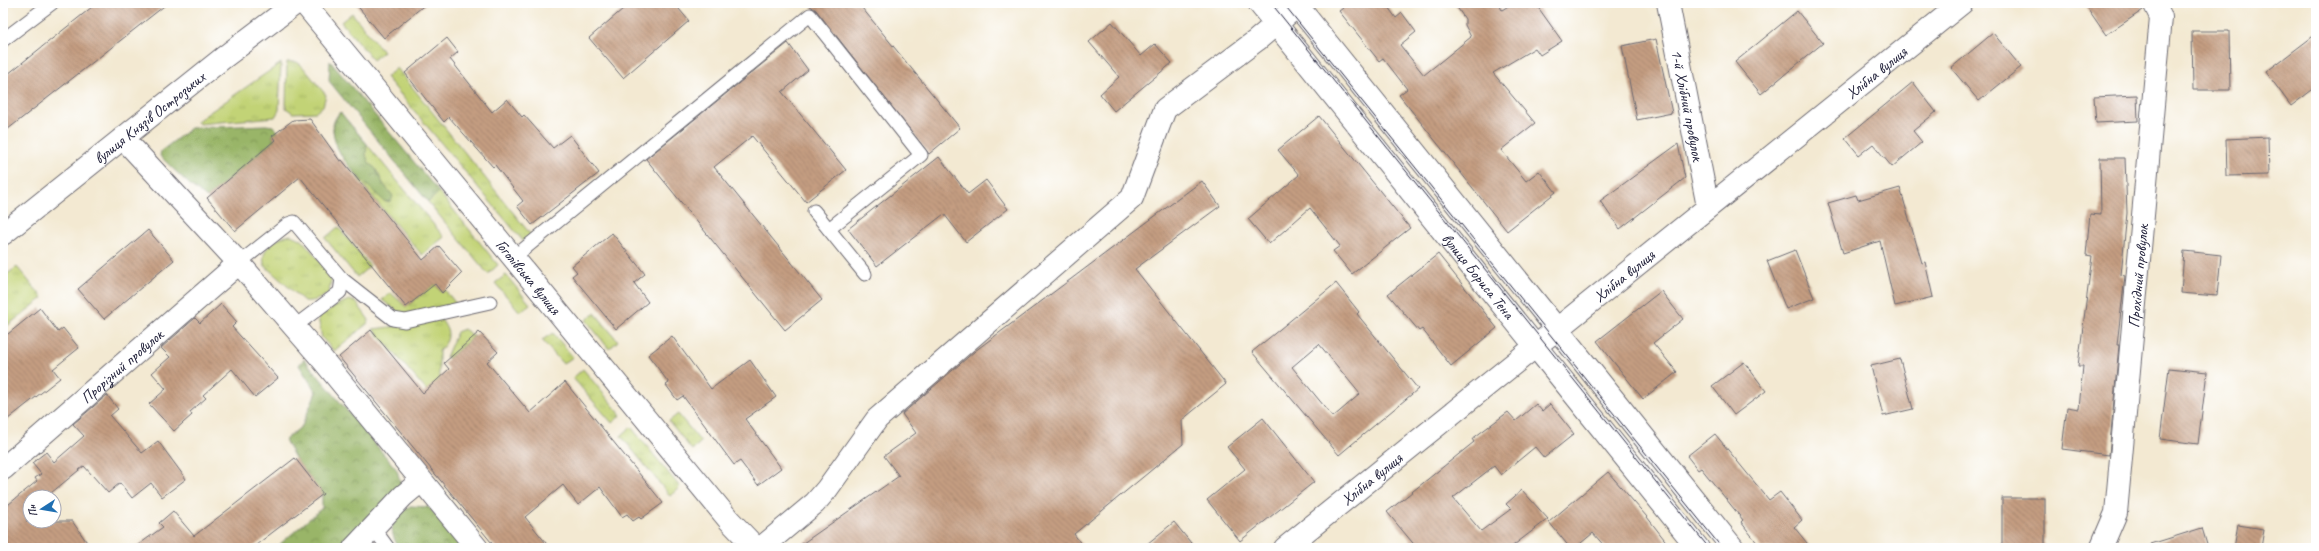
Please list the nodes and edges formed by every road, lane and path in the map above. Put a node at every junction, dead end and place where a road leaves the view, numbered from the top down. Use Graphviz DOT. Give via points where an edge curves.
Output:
graph roads {
  1 [pos="52,3"];
  2 [pos="296,3"];
  3 [pos="304,3"];
  4 [pos="1259,3"];
  5 [pos="1668,3"];
  6 [pos="1962,3"];
  7 [pos="2154,3"];
  8 [pos="1296,5"];
  9 [pos="1276,24"];
  10 [pos="3,40"];
  11 [pos="123,138"];
  12 [pos="1708,207"];
  13 [pos="814,212"];
  14 [pos="829,228"];
  15 [pos="3,234"];
  16 [pos="513,258"];
  17 [pos="239,263"];
  18 [pos="865,274"];
  19 [pos="342,279"];
  20 [pos="490,302"];
  21 [pos="294,327"];
  22 [pos="1557,328"];
  23 [pos="1535,346"];
  24 [pos="3,469"];
  25 [pos="422,481"];
  26 [pos="374,529"];
  27 [pos="354,548"];
  28 [pos="388,548"];
  29 [pos="477,548"];
  30 [pos="756,548"];
  31 [pos="760,548"];
  32 [pos="1285,548"];
  33 [pos="1698,548"];
  34 [pos="1733,548"];
  35 [pos="2101,548"];
  1 -- 10 [label="lane"];
  2 -- 11 [label="street, вулиця Князів Острозьких"];
  3 -- 16 [label="street, Гоголівська вулиця"];
  4 -- 9 [label="street, вулиця Бориса Тена"];
  5 -- 12 [label="street, 1-й Хлібний провулок"];
  6 -- 12 [label="street, Хлібна вулиця"];
  7 -- 35 [label="street, Прохідний провулок" via="2161,17 2116,513"];
  8 -- 9 [label="street"];
  8 -- 22 [label="street, вулиця Бориса Тена"];
  9 -- 23 [label="street, вулиця Бориса Тена"];
  9 -- 31 [label="street" via="1166,109 1132,198 877,419 819,498"];
  11 -- 15 [label="street, вулиця Князів Острозьких"];
  11 -- 17 [label="street"];
  12 -- 22 [label="street, Хлібна вулиця"];
  13 -- 14 [label="lane"];
  14 -- 16 [label="lane" via="921,154 810,15"];
  14 -- 18 [label="lane"];
  16 -- 30 [label="street, Гоголівська вулиця" via="729,520"];
  17 -- 19 [label="lane" via="294,222"];
  17 -- 21 [label="street"];
  17 -- 24 [label="street, Прорізний провулок"];
  19 -- 20 [label="lane" via="393,319 404,321"];
  19 -- 21 [label="lane" via="340,292"];
  21 -- 25 [label="street"];
  22 -- 23 [label="street, Хлібна вулиця"];
  22 -- 34 [label="street, вулиця Бориса Тена"];
  23 -- 32 [label="street, Хлібна вулиця"];
  23 -- 33 [label="street, вулиця Бориса Тена"];
  25 -- 26 [label="street" via="403,496"];
  25 -- 29 [label="street"];
  26 -- 27 [label="street"];
  26 -- 28 [label="lane"];
}
